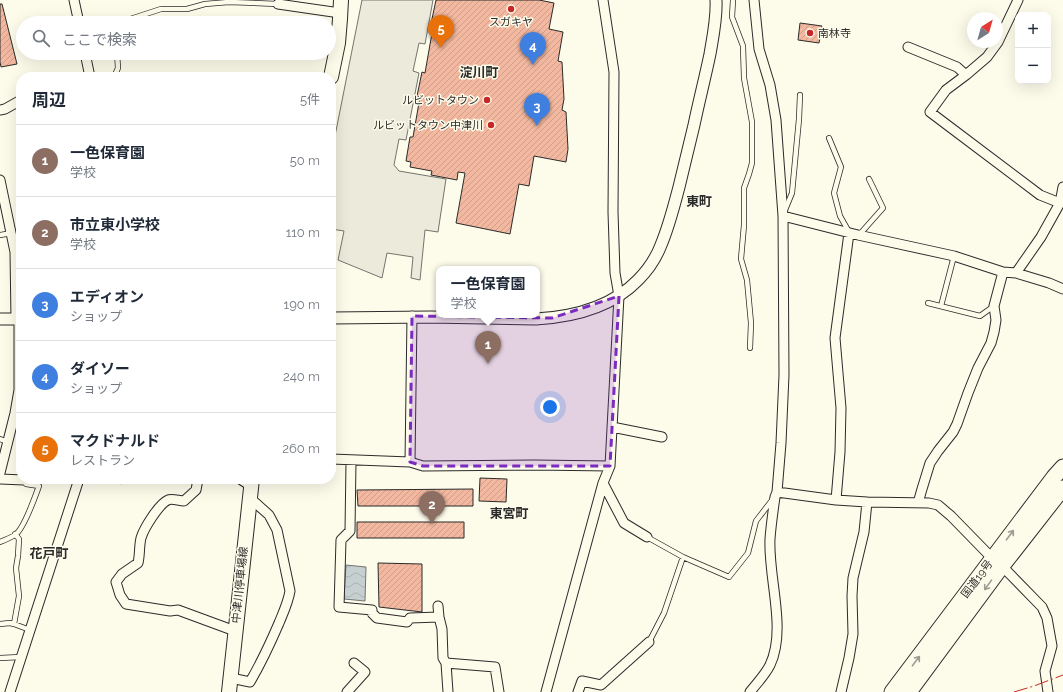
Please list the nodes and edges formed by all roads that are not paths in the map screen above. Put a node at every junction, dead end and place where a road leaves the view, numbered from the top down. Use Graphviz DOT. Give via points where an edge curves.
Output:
graph roads {
  1 [pos="74,0"];
  2 [pos="603,0"];
  3 [pos="716,0"];
  4 [pos="733,0"];
  5 [pos="754,0"];
  6 [pos="1018,0"];
  7 [pos="278,4"];
  8 [pos="340,7"];
  9 [pos="77,16"];
  10 [pos="140,16"];
  11 [pos="908,47"];
  12 [pos="336,52"];
  13 [pos="86,60"];
  14 [pos="117,60"];
  15 [pos="334,60"];
  16 [pos="89,72"];
  17 [pos="116,72"];
  18 [pos="332,72"];
  19 [pos="966,75"];
  20 [pos="800,95"];
  21 [pos="16,103"];
  22 [pos="0,110"];
  23 [pos="829,138"];
  24 [pos="869,179"];
  25 [pos="0,180"];
  26 [pos="1063,187"];
  27 [pos="2,195"];
  28 [pos="1060,203"];
  29 [pos="782,216"];
  30 [pos="12,233"];
  31 [pos="854,234"];
  32 [pos="0,235"];
  33 [pos="954,256"];
  34 [pos="16,269"];
  35 [pos="1003,272"];
  36 [pos="1016,273"];
  37 [pos="1063,289"];
  38 [pos="619,296"];
  39 [pos="928,303"];
  40 [pos="941,306"];
  41 [pos="994,306"];
  42 [pos="412,316"];
  43 [pos="436,317"];
  44 [pos="336,318"];
  45 [pos="495,318"];
  46 [pos="0,319"];
  47 [pos="16,319"];
  48 [pos="750,348"];
  49 [pos="16,407"];
  50 [pos="612,427"];
  51 [pos="662,437"];
  52 [pos="4,441"];
  53 [pos="336,460"];
  54 [pos="351,461"];
  55 [pos="410,462"];
  56 [pos="610,466"];
  57 [pos="1063,467"];
  58 [pos="0,473"];
  59 [pos="0,479"];
  60 [pos="16,480"];
  61 [pos="603,483"];
  62 [pos="26,484"];
  63 [pos="77,484"];
  64 [pos="197,484"];
  65 [pos="248,485"];
  66 [pos="776,494"];
  67 [pos="1060,494"];
  68 [pos="836,500"];
  69 [pos="867,502"];
  70 [pos="918,503"];
  71 [pos="15,534"];
  72 [pos="647,537"];
  73 [pos="0,542"];
  74 [pos="683,558"];
  75 [pos="997,562"];
  76 [pos="438,606"];
  77 [pos="439,617"];
  78 [pos="0,624"];
  79 [pos="14,624"];
  80 [pos="30,630"];
  81 [pos="235,631"];
  82 [pos="649,642"];
  83 [pos="21,657"];
  84 [pos="0,658"];
  85 [pos="354,663"];
  86 [pos="446,663"];
  87 [pos="230,685"];
  88 [pos="0,691"];
  89 [pos="6,692"];
  90 [pos="10,692"];
  91 [pos="347,692"];
  92 [pos="448,692"];
  93 [pos="498,692"];
  94 [pos="546,692"];
  95 [pos="578,692"];
  96 [pos="750,692"];
  97 [pos="841,692"];
  98 [pos="892,692"];
  99 [pos="909,692"];
  100 [pos="1048,692"];
  1 -- 9 [label="street"];
  2 -- 38 [label="street" via="614,72 613,212 615,273"];
  3 -- 38 [label="street" via="715,29 709,59 672,213 650,267"];
  4 -- 48 [label="lane" via="732,17 743,46 744,78 752,122 752,163 744,188 741,259 747,280 751,323"];
  5 -- 29 [label="street" via="759,49 770,85 776,120"];
  6 -- 19 [label="street" via="998,42 987,57"];
  7 -- 8 [label="street"];
  7 -- 10 [label="lane" via="205,4 187,10 161,9"];
  8 -- 12 [label="main road"];
  11 -- 19 [label="street" via="957,67"];
  13 -- 16 [label="street"];
  14 -- 17 [label="lane"];
  15 -- 18 [label="main road"];
  19 -- 28 [label="street" via="946,90 930,112 1040,195"];
  20 -- 29 [label="lane" via="792,193"];
  21 -- 22 [label="street"];
  23 -- 31 [label="lane" via="841,167 834,192 840,216"];
  24 -- 31 [label="lane" via="883,208"];
  25 -- 27 [label="street"];
  26 -- 28 [label="street"];
  27 -- 30 [label="street"];
  28 -- 36 [label="street" via="1041,237"];
  29 -- 31 [label="street"];
  29 -- 66 [label="street" via="784,375"];
  30 -- 32 [label="lane"];
  30 -- 34 [label="street"];
  31 -- 33 [label="street"];
  31 -- 68 [label="street" via="835,338 841,408"];
  33 -- 35 [label="street"];
  33 -- 40 [label="lane"];
  35 -- 36 [label="street"];
  35 -- 41 [label="street"];
  36 -- 37 [label="street"];
  38 -- 45 [label="street" via="594,308 552,318"];
  38 -- 50 [label="street"];
  39 -- 40 [label="lane"];
  40 -- 41 [label="lane" via="980,316"];
  41 -- 70 [label="street" via="996,320 991,343 978,368 953,432 930,463"];
  42 -- 43 [label="street"];
  42 -- 44 [label="street"];
  42 -- 55 [label="street"];
  46 -- 47 [label="street"];
  49 -- 52 [label="street"];
  50 -- 51 [label="street"];
  50 -- 56 [label="street"];
  52 -- 58 [label="street"];
  53 -- 54 [label="street"];
  54 -- 55 [label="street"];
  54 -- 77 [label="street" via="350,531 341,540 339,607 372,610 378,618 407,622 410,618"];
  55 -- 56 [label="street" via="422,466"];
  56 -- 61 [label="street"];
  75 -- 57 [label="highway, 国道19号, one-way"];
  59 -- 60 [label="street"];
  61 -- 72 [label="street" via="624,523"];
  61 -- 94 [label="street"];
  62 -- 71 [label="lane" via="39,486 30,510"];
  63 -- 80 [label="street"];
  64 -- 81 [label="street" via="196,490 184,501 170,499 162,504 141,538 138,563 122,574 116,582 126,604 178,610"];
  65 -- 81 [label="main road, 中津川停車場線"];
  65 -- 87 [label="street" via="277,530 290,591 289,600 264,658 250,682"];
  66 -- 68 [label="street"];
  66 -- 74 [label="lane" via="756,521 748,554 729,576"];
  66 -- 96 [label="street" via="770,540 777,624 776,644 771,664"];
  67 -- 75 [label="highway, 国道19号"];
  68 -- 69 [label="street"];
  69 -- 70 [label="street"];
  69 -- 97 [label="street" via="864,532 853,578 853,634"];
  70 -- 75 [label="street" via="938,505"];
  71 -- 73 [label="lane"];
  71 -- 79 [label="lane" via="19,539 16,568 19,596"];
  72 -- 74 [label="lane"];
  74 -- 82 [label="lane" via="664,613"];
  98 -- 75 [label="highway, 国道19号, one-way"];
  75 -- 99 [label="highway, 国道19号, one-way"];
  75 -- 100 [label="street" via="1042,607 1047,618 1052,646 1045,671"];
  76 -- 77 [label="street"];
  77 -- 86 [label="street" via="443,658"];
  78 -- 79 [label="lane"];
  79 -- 80 [label="lane"];
  80 -- 83 [label="street"];
  81 -- 87 [label="main road, 中津川停車場線"];
  82 -- 95 [label="street" via="601,684 582,681"];
  83 -- 84 [label="lane"];
  83 -- 90 [label="street"];
  85 -- 91 [label="street" via="365,672"];
  86 -- 92 [label="street"];
  86 -- 93 [label="street" via="494,667"];
  88 -- 89 [label="street"];
}
